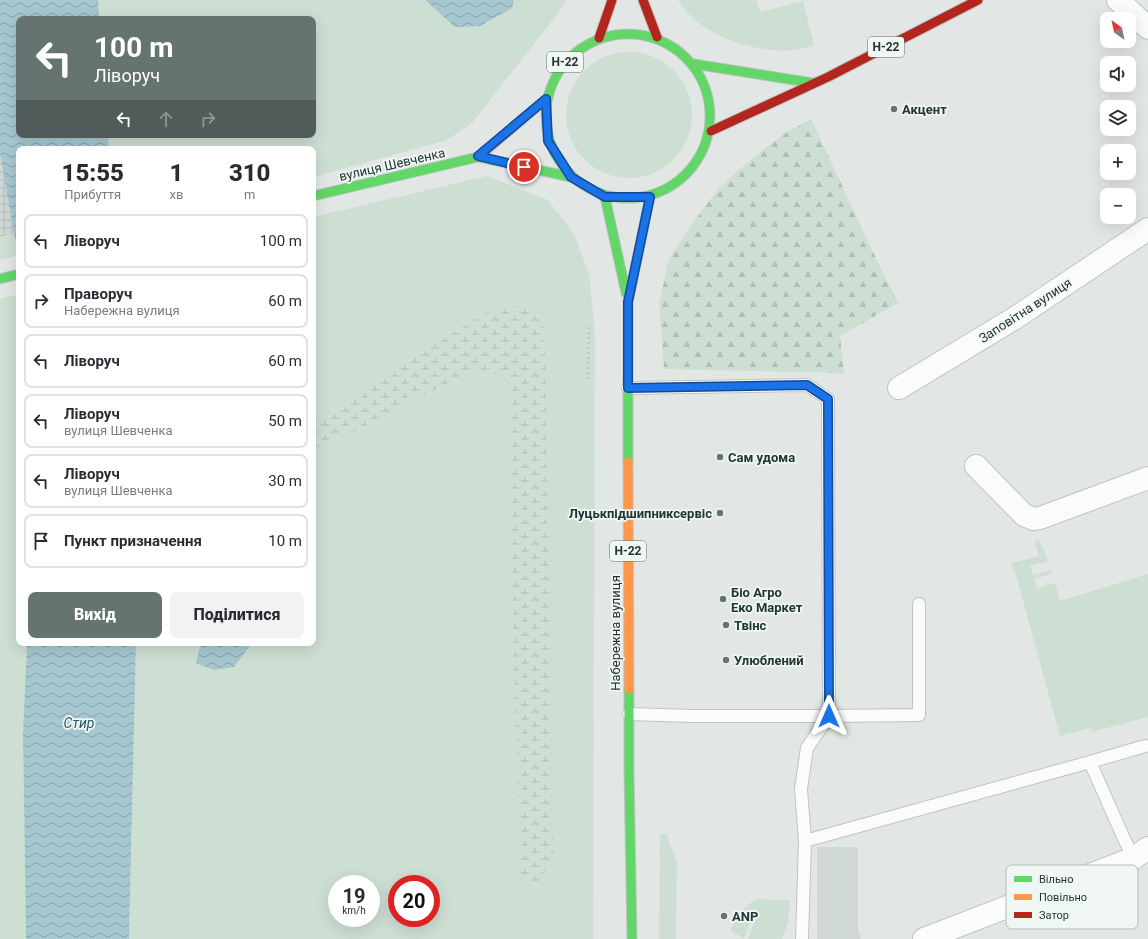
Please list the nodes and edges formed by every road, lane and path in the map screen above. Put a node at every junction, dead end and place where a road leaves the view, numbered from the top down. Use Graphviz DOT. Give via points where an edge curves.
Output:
graph roads {
  1 [pos="612,0"];
  2 [pos="643,0"];
  3 [pos="978,0"];
  4 [pos="1118,0"];
  5 [pos="956,5"];
  6 [pos="1148,28"];
  7 [pos="658,37"];
  8 [pos="599,38"];
  9 [pos="694,64"];
  10 [pos="813,83"];
  11 [pos="546,99"];
  12 [pos="711,131"];
  13 [pos="478,156"];
  14 [pos="571,177"];
  15 [pos="316,195"];
  16 [pos="605,197"];
  17 [pos="650,197"];
  18 [pos="1148,229"];
  19 [pos="16,275"];
  20 [pos="0,279"];
  21 [pos="628,302"];
  22 [pos="589,327"];
  23 [pos="588,380"];
  24 [pos="628,388"];
  25 [pos="899,388"];
  26 [pos="976,466"];
  27 [pos="1148,478"];
  28 [pos="919,604"];
  29 [pos="628,714"];
  30 [pos="829,716"];
  31 [pos="1145,746"];
  32 [pos="1090,762"];
  33 [pos="805,840"];
  34 [pos="1141,853"];
  35 [pos="1111,865"];
  36 [pos="1006,907"];
  37 [pos="632,939"];
  38 [pos="802,939"];
  39 [pos="924,939"];
  1 -- 8 [label="main road"];
  2 -- 7 [label="main road"];
  3 -- 5 [label="main road, Н-22"];
  4 -- 6 [label="street"];
  5 -- 10 [label="main road, Н-22"];
  7 -- 8 [label="main road, Н-22" via="628,32"];
  7 -- 9 [label="main road, Н-22"];
  8 -- 11 [label="main road, Н-22" via="565,62"];
  9 -- 10 [label="main road, Н-22"];
  9 -- 12 [label="main road" via="710,95"];
  10 -- 12 [label="main road, Н-22"];
  11 -- 13 [label="main road, вулиця Шевченка"];
  11 -- 14 [label="main road, Н-22" via="548,141"];
  12 -- 17 [label="main road" via="690,173"];
  13 -- 14 [label="main road, вулиця Шевченка"];
  13 -- 15 [label="main road, вулиця Шевченка"];
  14 -- 16 [label="main road, Н-22"];
  16 -- 17 [label="main road"];
  16 -- 21 [label="main road, Набережна вулиця / Н-22"];
  17 -- 21 [label="main road, Набережна вулиця / Н-22"];
  18 -- 25 [label="street, Заповітна вулиця" via="1015,318"];
  19 -- 20 [label="main road"];
  21 -- 24 [label="main road, Набережна вулиця / Н-22"];
  22 -- 23 [label="path"];
  24 -- 29 [label="main road, Набережна вулиця / Н-22"];
  24 -- 30 [label="lane" via="807,385 828,399"];
  26 -- 27 [label="street" via="1024,515 1034,519"];
  28 -- 30 [label="lane" via="919,715"];
  29 -- 30 [label="lane"];
  29 -- 37 [label="main road, Набережна вулиця / Н-22"];
  30 -- 33 [label="lane" via="807,748 801,789"];
  31 -- 32 [label="lane"];
  32 -- 33 [label="lane"];
  32 -- 34 [label="lane" via="1125,841"];
  33 -- 38 [label="lane"];
  34 -- 35 [label="street"];
  36 -- 39 [label="street"];
}
